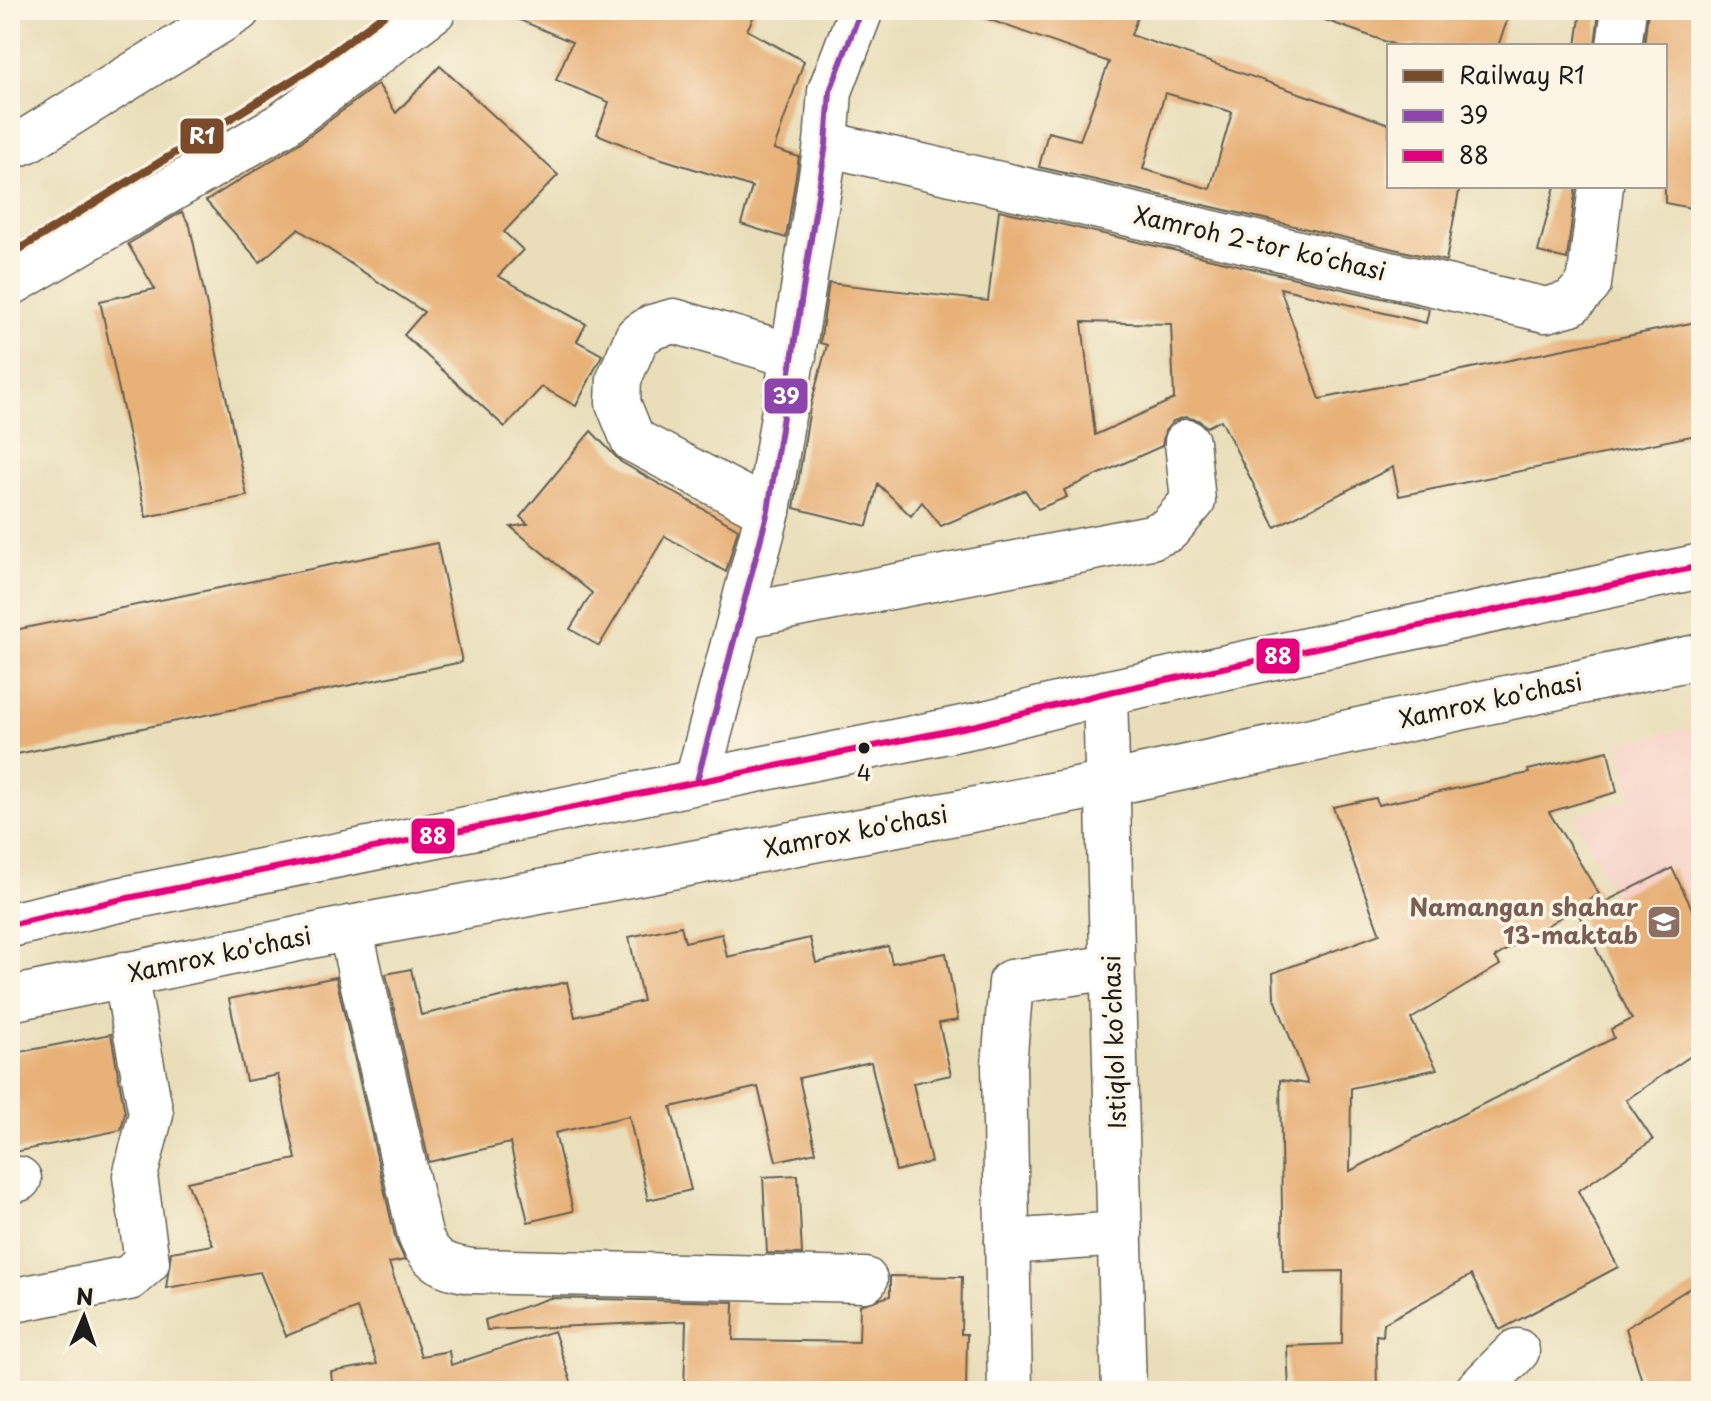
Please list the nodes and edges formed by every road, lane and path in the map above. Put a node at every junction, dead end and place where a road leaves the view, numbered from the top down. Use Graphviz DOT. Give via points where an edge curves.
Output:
graph roads {
  1 [pos="238,10"];
  2 [pos="434,10"];
  3 [pos="861,10"];
  4 [pos="1624,10"];
  5 [pos="1619,44"];
  6 [pos="826,144"];
  7 [pos="10,147"];
  8 [pos="1601,188"];
  9 [pos="10,284"];
  10 [pos="794,356"];
  11 [pos="1187,442"];
  12 [pos="768,511"];
  13 [pos="1701,566"];
  14 [pos="741,616"];
  15 [pos="1701,656"];
  16 [pos="1105,693"];
  17 [pos="697,781"];
  18 [pos="1108,784"];
  19 [pos="10,925"];
  20 [pos="350,928"];
  21 [pos="1113,967"];
  22 [pos="125,974"];
  23 [pos="10,999"];
  24 [pos="1120,1234"];
  25 [pos="1007,1242"];
  26 [pos="865,1280"];
  27 [pos="10,1301"];
  28 [pos="1517,1351"];
  29 [pos="1010,1391"];
  30 [pos="1124,1391"];
  31 [pos="1477,1391"];
  1 -- 7 [label="street"];
  2 -- 9 [label="street" via="283,124"];
  3 -- 6 [label="street" via="830,91"];
  4 -- 5 [label="street"];
  6 -- 8 [label="street, Xamroh 2-tor koʻchasi" via="1546,310 1571,303 1589,284"];
  6 -- 10 [label="street"];
  10 -- 12 [label="street"];
  10 -- 12 [label="street" via="674,321 637,337 619,379 618,403 633,440"];
  11 -- 14 [label="street" via="1193,501 1168,530 1151,537"];
  12 -- 14 [label="street"];
  13 -- 16 [label="street"];
  14 -- 17 [label="street"];
  15 -- 18 [label="street, Xamrox ko'chasi"];
  16 -- 17 [label="street" via="977,725"];
  16 -- 18 [label="street, Istiqlol koʻchasi"];
  17 -- 19 [label="street"];
  18 -- 20 [label="street, Xamrox ko'chasi"];
  18 -- 21 [label="street, Istiqlol koʻchasi"];
  20 -- 22 [label="street, Xamrox ko'chasi"];
  20 -- 26 [label="street" via="420,1235 427,1253 447,1267"];
  21 -- 24 [label="street, Istiqlol koʻchasi"];
  21 -- 25 [label="street" via="1011,982 1004,1065"];
  22 -- 23 [label="street, Xamrox ko'chasi"];
  22 -- 27 [label="street" via="151,1114 135,1176 147,1262 129,1278"];
  24 -- 25 [label="street"];
  24 -- 30 [label="street, Istiqlol koʻchasi"];
  25 -- 29 [label="street"];
  28 -- 31 [label="street"];
}
